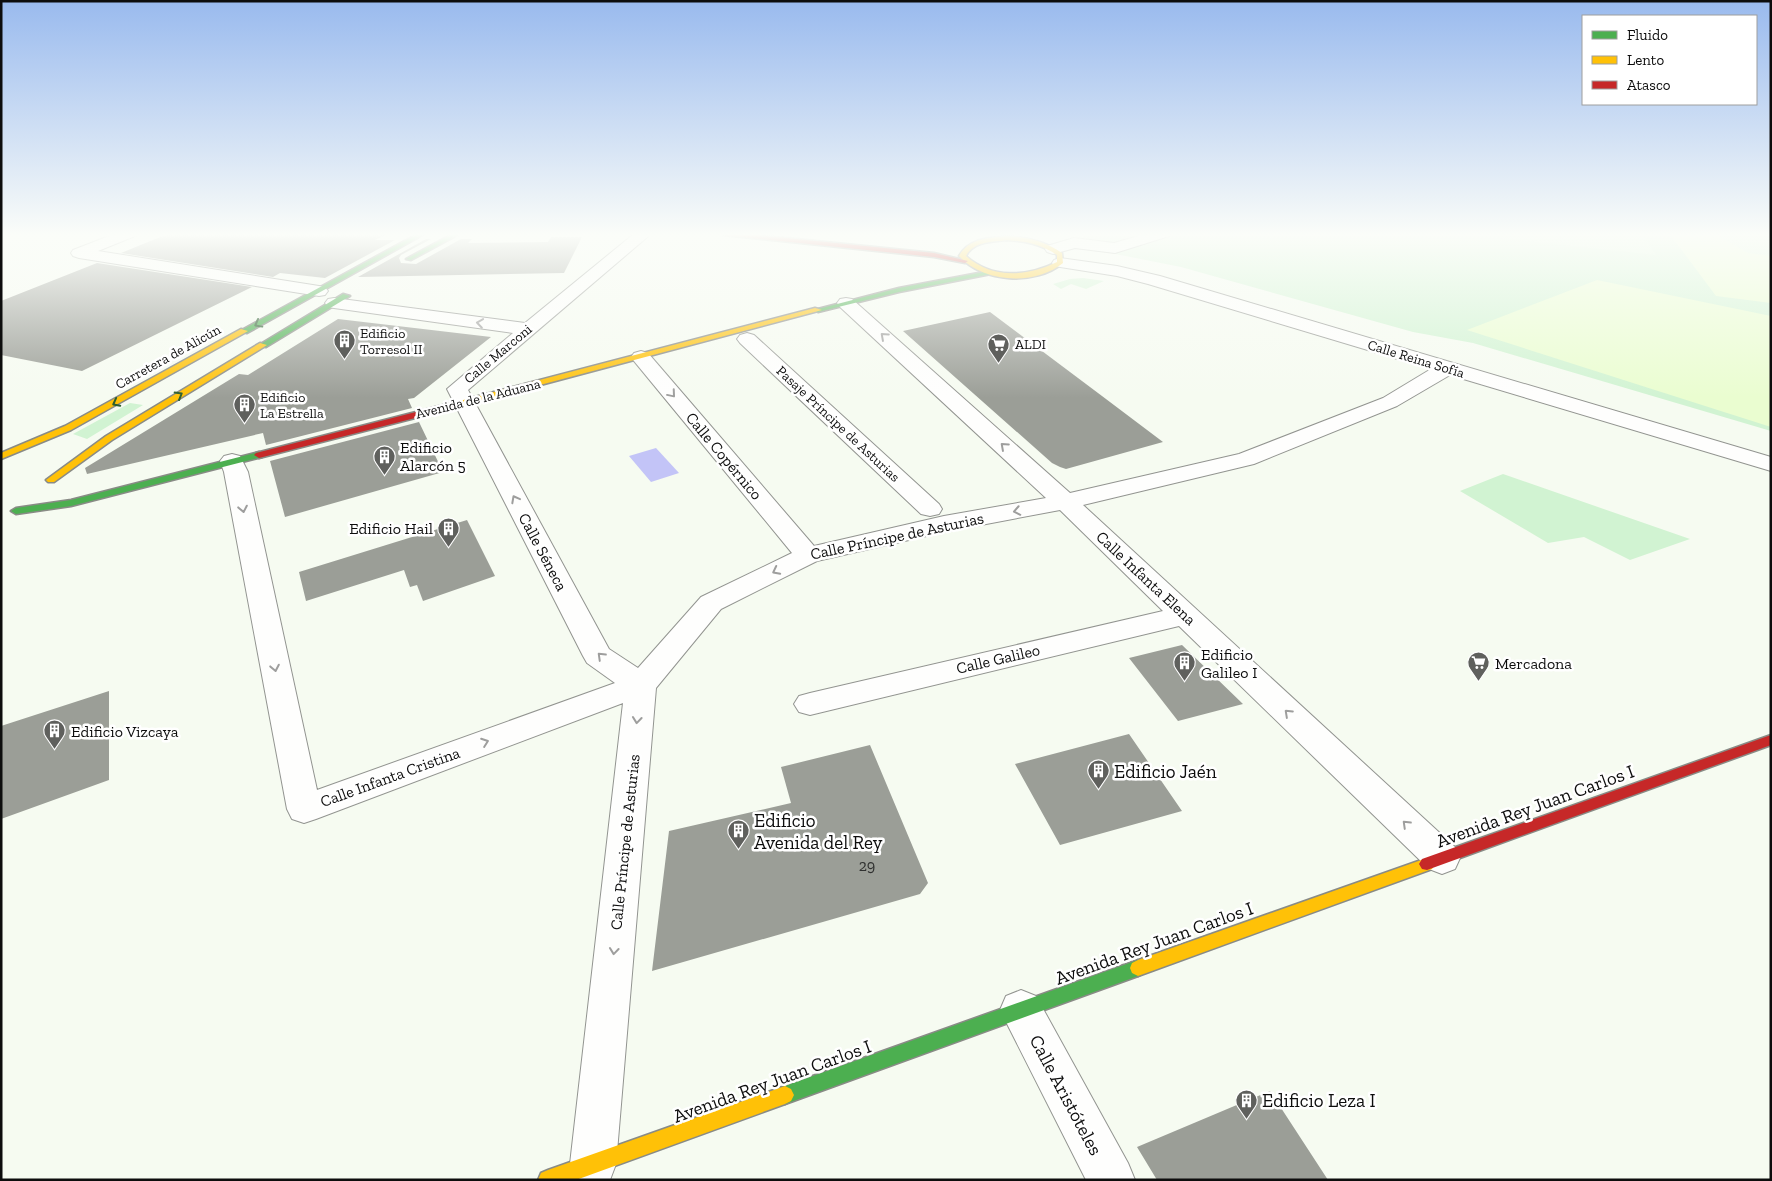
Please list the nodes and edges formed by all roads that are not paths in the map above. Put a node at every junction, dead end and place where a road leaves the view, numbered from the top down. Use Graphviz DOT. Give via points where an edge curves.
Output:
graph roads {
  1 [pos="301,288"];
  2 [pos="324,288"];
  3 [pos="577,288"];
  4 [pos="908,288"];
  5 [pos="1181,288"];
  6 [pos="359,289"];
  7 [pos="319,291"];
  8 [pos="846,303"];
  9 [pos="334,304"];
  10 [pos="528,329"];
  11 [pos="746,339"];
  12 [pos="641,357"];
  13 [pos="1447,368"];
  14 [pos="465,402"];
  15 [pos="1,456"];
  16 [pos="1,460"];
  17 [pos="19,460"];
  18 [pos="232,462"];
  19 [pos="1771,464"];
  20 [pos="47,467"];
  21 [pos="45,489"];
  22 [pos="1065,502"];
  23 [pos="930,510"];
  24 [pos="808,555"];
  25 [pos="1185,615"];
  26 [pos="641,684"];
  27 [pos="810,704"];
  28 [pos="1771,740"];
  29 [pos="1442,858"];
  30 [pos="1021,1010"];
  31 [pos="592,1164"];
  32 [pos="548,1180"];
  33 [pos="1111,1180"];
  1 -- 7 [label="street"];
  2 -- 7 [label="street, Carretera de Alicún"];
  3 -- 10 [label="street, Calle Marconi"];
  4 -- 8 [label="street, Avenida de la Aduana"];
  5 -- 13 [label="street, Calle Reina Sofía"];
  6 -- 9 [label="street"];
  7 -- 15 [label="street, Carretera de Alicún, one-way" via="68,428"];
  8 -- 12 [label="street, Avenida de la Aduana"];
  22 -- 8 [label="street, Calle Infanta Elena, one-way"];
  10 -- 9 [label="street, one-way"];
  21 -- 9 [label="street, one-way" via="109,438"];
  10 -- 14 [label="street, Calle Marconi" via="457,389"];
  11 -- 23 [label="street, Pasaje Príncipe de Asturias"];
  12 -- 14 [label="street, Avenida de la Aduana"];
  12 -- 24 [label="street, Calle Copérnico, one-way"];
  13 -- 19 [label="street, Calle Reina Sofía"];
  13 -- 22 [label="street, Calle Príncipe de Asturias" via="1390,402 1246,459"];
  14 -- 18 [label="street, Avenida de la Aduana"];
  26 -- 14 [label="street, Calle Séneca, one-way" via="598,656"];
  16 -- 17 [label="street"];
  18 -- 21 [label="street, Avenida de la Aduana" via="71,503 12,513"];
  18 -- 26 [label="street, Calle Infanta Cristina, one-way" via="304,809"];
  20 -- 21 [label="street" via="51,471"];
  22 -- 24 [label="street, Calle Príncipe de Asturias, one-way" via="944,524"];
  22 -- 25 [label="street, Calle Infanta Elena"];
  24 -- 26 [label="street, Calle Príncipe de Asturias, one-way" via="711,603"];
  25 -- 27 [label="street, Calle Galileo"];
  29 -- 25 [label="street, Calle Infanta Elena, one-way"];
  26 -- 31 [label="street, Calle Príncipe de Asturias, one-way"];
  28 -- 29 [label="street, Avenida Rey Juan Carlos I"];
  29 -- 30 [label="street, Avenida Rey Juan Carlos I"];
  30 -- 31 [label="street, Avenida Rey Juan Carlos I"];
  30 -- 33 [label="street, Calle Aristóteles"];
  31 -- 32 [label="street, Avenida Rey Juan Carlos I"];
}
